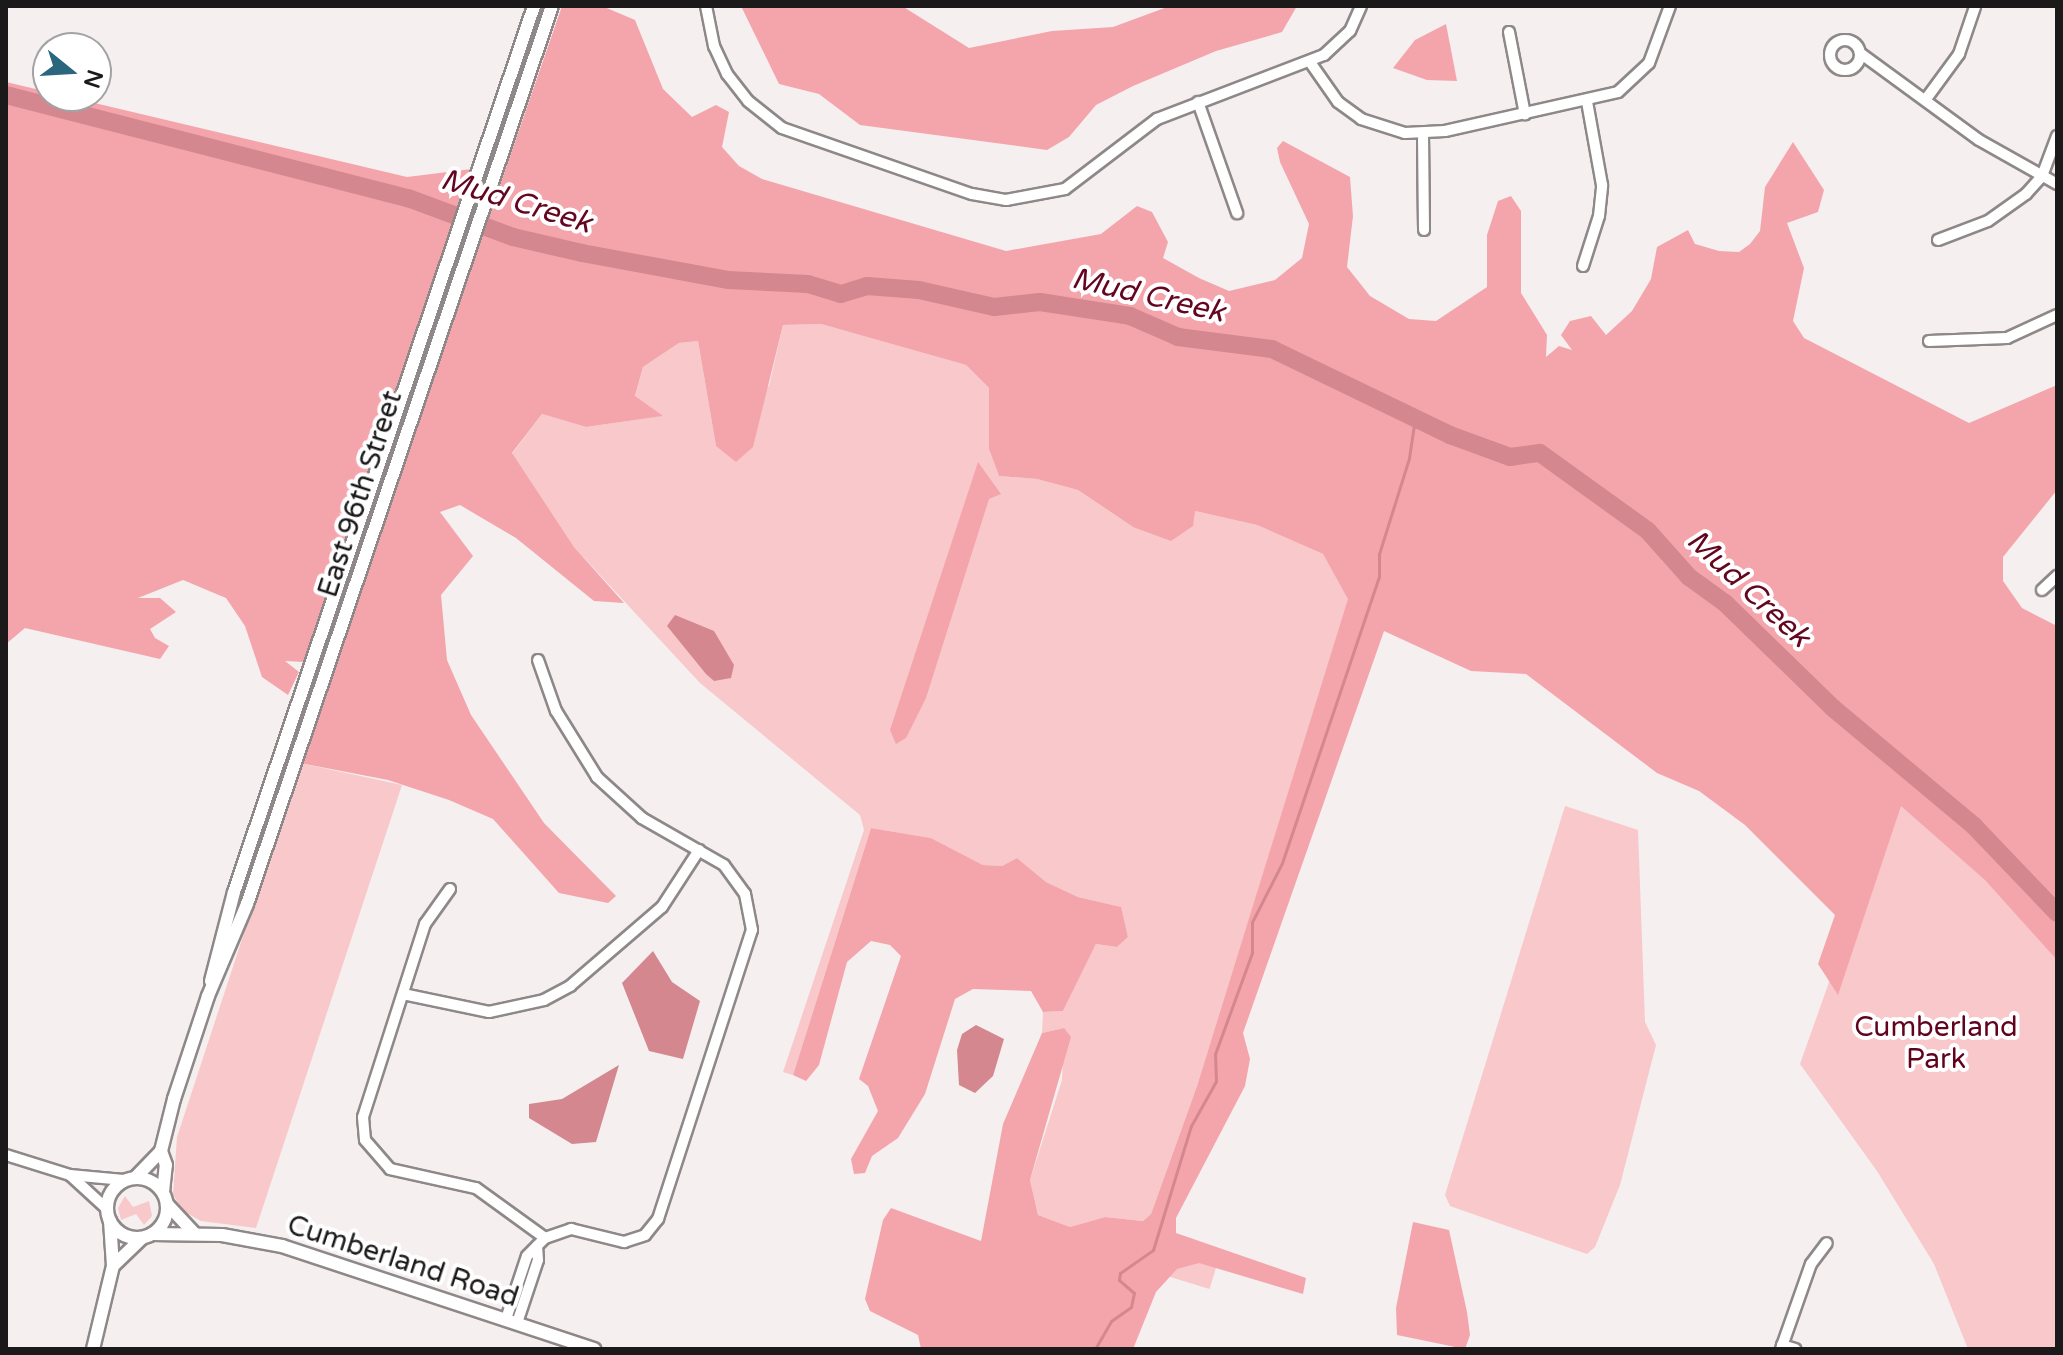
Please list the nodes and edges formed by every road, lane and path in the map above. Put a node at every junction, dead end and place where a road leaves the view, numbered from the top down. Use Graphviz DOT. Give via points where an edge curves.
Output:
graph roads {
  1 [pos="534,6"];
  2 [pos="552,6"];
  3 [pos="706,6"];
  4 [pos="1361,6"];
  5 [pos="1670,6"];
  6 [pos="1975,7"];
  7 [pos="1509,32"];
  8 [pos="1860,53"];
  9 [pos="1310,62"];
  10 [pos="1926,99"];
  11 [pos="1198,102"];
  12 [pos="1587,102"];
  13 [pos="1525,114"];
  14 [pos="1423,134"];
  15 [pos="2057,136"];
  16 [pos="2042,176"];
  17 [pos="2057,184"];
  18 [pos="481,186"];
  19 [pos="1237,213"];
  20 [pos="1424,230"];
  21 [pos="1938,240"];
  22 [pos="1583,266"];
  23 [pos="2057,315"];
  24 [pos="1929,341"];
  25 [pos="2057,576"];
  26 [pos="2042,590"];
  27 [pos="538,660"];
  28 [pos="699,850"];
  29 [pos="450,889"];
  30 [pos="403,994"];
  31 [pos="208,996"];
  32 [pos="161,1151"];
  33 [pos="6,1155"];
  34 [pos="70,1175"];
  35 [pos="129,1179"];
  36 [pos="165,1198"];
  37 [pos="108,1215"];
  38 [pos="194,1233"];
  39 [pos="147,1236"];
  40 [pos="541,1242"];
  41 [pos="1827,1243"];
  42 [pos="113,1266"];
  43 [pos="512,1321"];
  44 [pos="1782,1347"];
  45 [pos="93,1349"];
  46 [pos="594,1349"];
  47 [pos="1795,1349"];
  1 -- 18 [label="main road, East 96th Street"];
  2 -- 18 [label="main road, East 96th Street"];
  3 -- 11 [label="street" via="714,46 727,74 782,128 989,198 1026,199 1065,189 1157,119"];
  4 -- 9 [label="street" via="1345,37"];
  5 -- 12 [label="street" via="1641,73 1618,92"];
  6 -- 10 [label="street" via="1959,54"];
  7 -- 13 [label="street"];
  8 -- 10 [label="street"];
  9 -- 11 [label="street"];
  9 -- 14 [label="street" via="1350,112 1375,125"];
  10 -- 16 [label="street" via="1979,140"];
  11 -- 19 [label="street"];
  12 -- 13 [label="street"];
  12 -- 22 [label="street" via="1602,185 1599,216"];
  13 -- 14 [label="street"];
  14 -- 20 [label="street"];
  15 -- 16 [label="street"];
  16 -- 17 [label="street"];
  16 -- 21 [label="street" via="1996,216"];
  18 -- 31 [label="main road, East 96th Street" via="466,253 247,904"];
  18 -- 31 [label="main road, East 96th Street" via="453,248 234,892"];
  23 -- 24 [label="street" via="2007,338"];
  25 -- 26 [label="street"];
  27 -- 28 [label="street" via="556,711 597,777 642,818"];
  28 -- 30 [label="street" via="662,907 570,986 544,1000 489,1012"];
  28 -- 40 [label="street" via="724,865 738,883 752,930 658,1219 645,1235 624,1242 571,1229"];
  29 -- 30 [label="street" via="429,914"];
  30 -- 40 [label="street" via="363,1117 368,1147 397,1172 476,1188"];
  31 -- 32 [label="main road, East 96th Street"];
  32 -- 35 [label="main road, East 96th Street"];
  32 -- 36 [label="main road, East 96th Street"];
  33 -- 34 [label="street"];
  34 -- 35 [label="street"];
  34 -- 37 [label="street"];
  35 -- 36 [label="main road" via="148,1179"];
  35 -- 37 [label="main road" via="110,1195"];
  36 -- 38 [label="main road"];
  36 -- 39 [label="main road" via="164,1221"];
  37 -- 39 [label="main road" via="121,1233"];
  37 -- 42 [label="main road"];
  38 -- 39 [label="main road, Cumberland Road"];
  38 -- 43 [label="main road, Cumberland Road" via="282,1246"];
  39 -- 42 [label="main road"];
  40 -- 43 [label="street"];
  41 -- 44 [label="street" via="1811,1264"];
  42 -- 45 [label="main road"];
  43 -- 46 [label="main road, Cumberland Road"];
  44 -- 47 [label="street"];
}
